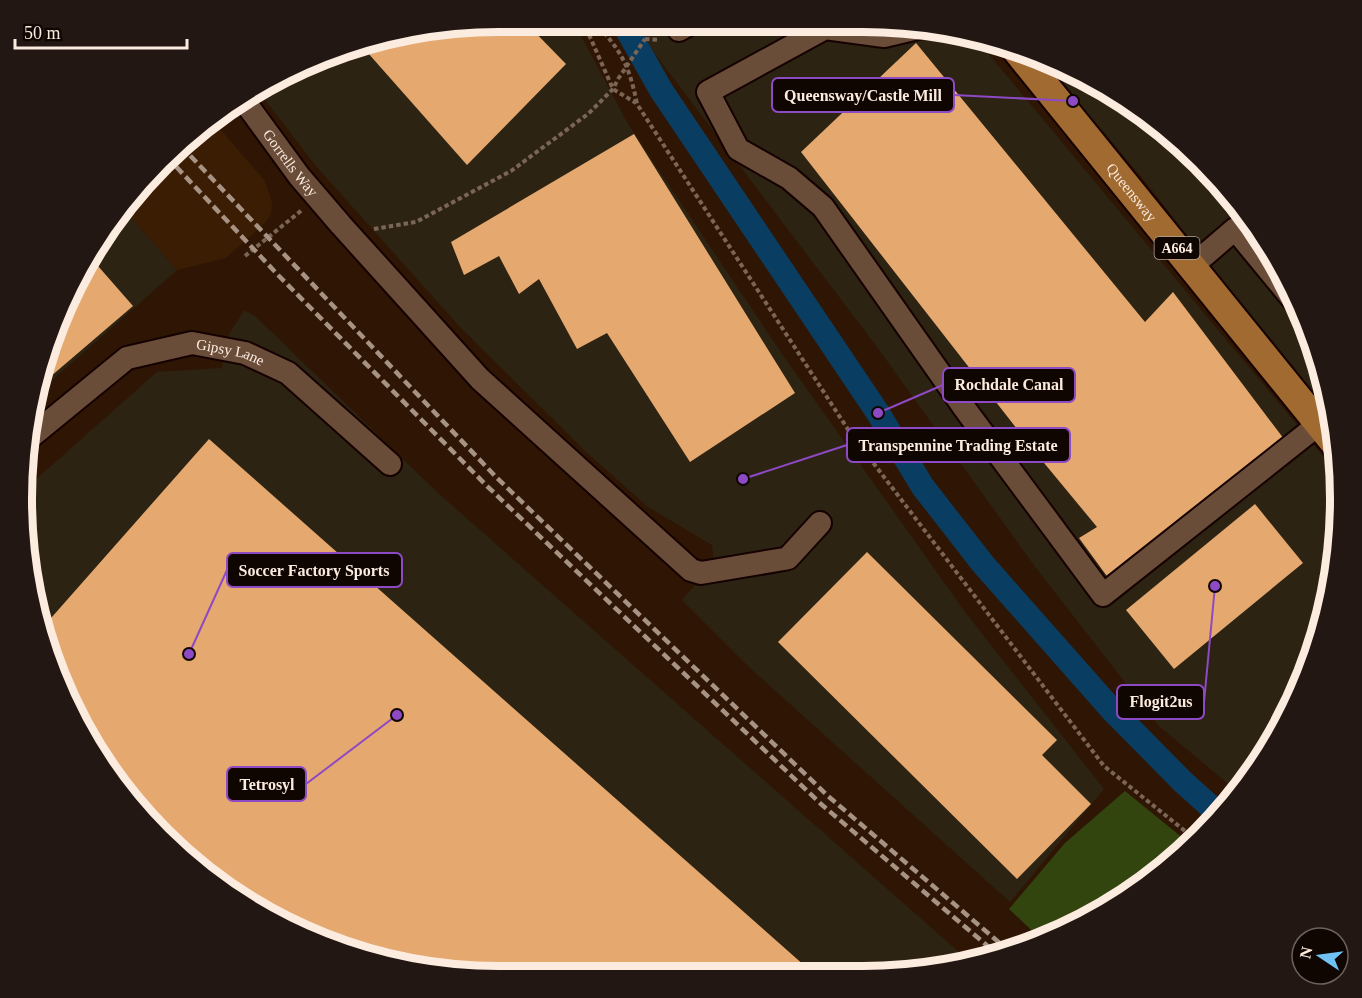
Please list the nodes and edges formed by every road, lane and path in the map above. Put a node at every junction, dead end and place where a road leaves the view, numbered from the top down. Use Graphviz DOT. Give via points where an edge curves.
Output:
graph roads {
  1 [pos="588,32"];
  2 [pos="603,32"];
  3 [pos="818,32"];
  4 [pos="854,32"];
  5 [pos="896,33"];
  6 [pos="645,39"];
  7 [pos="1025,60"];
  8 [pos="613,89"];
  9 [pos="637,104"];
  10 [pos="248,105"];
  11 [pos="318,197"];
  12 [pos="370,229"];
  13 [pos="245,256"];
  14 [pos="1192,266"];
  15 [pos="1274,276"];
  16 [pos="36,433"];
  17 [pos="1326,433"];
  18 [pos="1327,436"];
  19 [pos="390,464"];
  20 [pos="820,523"];
  21 [pos="1189,835"];
  1 -- 8 [label="path"];
  2 -- 9 [label="path" via="618,49 632,78"];
  3 -- 18 [label="street" via="708,92 738,149 789,178 823,207 965,409 1103,595"];
  4 -- 5 [label="street" via="884,36"];
  6 -- 8 [label="path, bridge"];
  7 -- 14 [label="main road, Queensway / A664"];
  8 -- 9 [label="path"];
  8 -- 12 [label="path" via="588,114 511,171 416,222"];
  9 -- 21 [label="path" via="849,431 1104,766"];
  10 -- 11 [label="street, Gorrells Way"];
  11 -- 13 [label="path"];
  11 -- 20 [label="street, Gorrells Way" via="480,379 692,570 701,573 784,560"];
  14 -- 15 [label="street" via="1235,229"];
  14 -- 17 [label="main road, Queensway / A664"];
  16 -- 19 [label="street, Gipsy Lane" via="127,358 192,343 245,353 288,373"];
}
